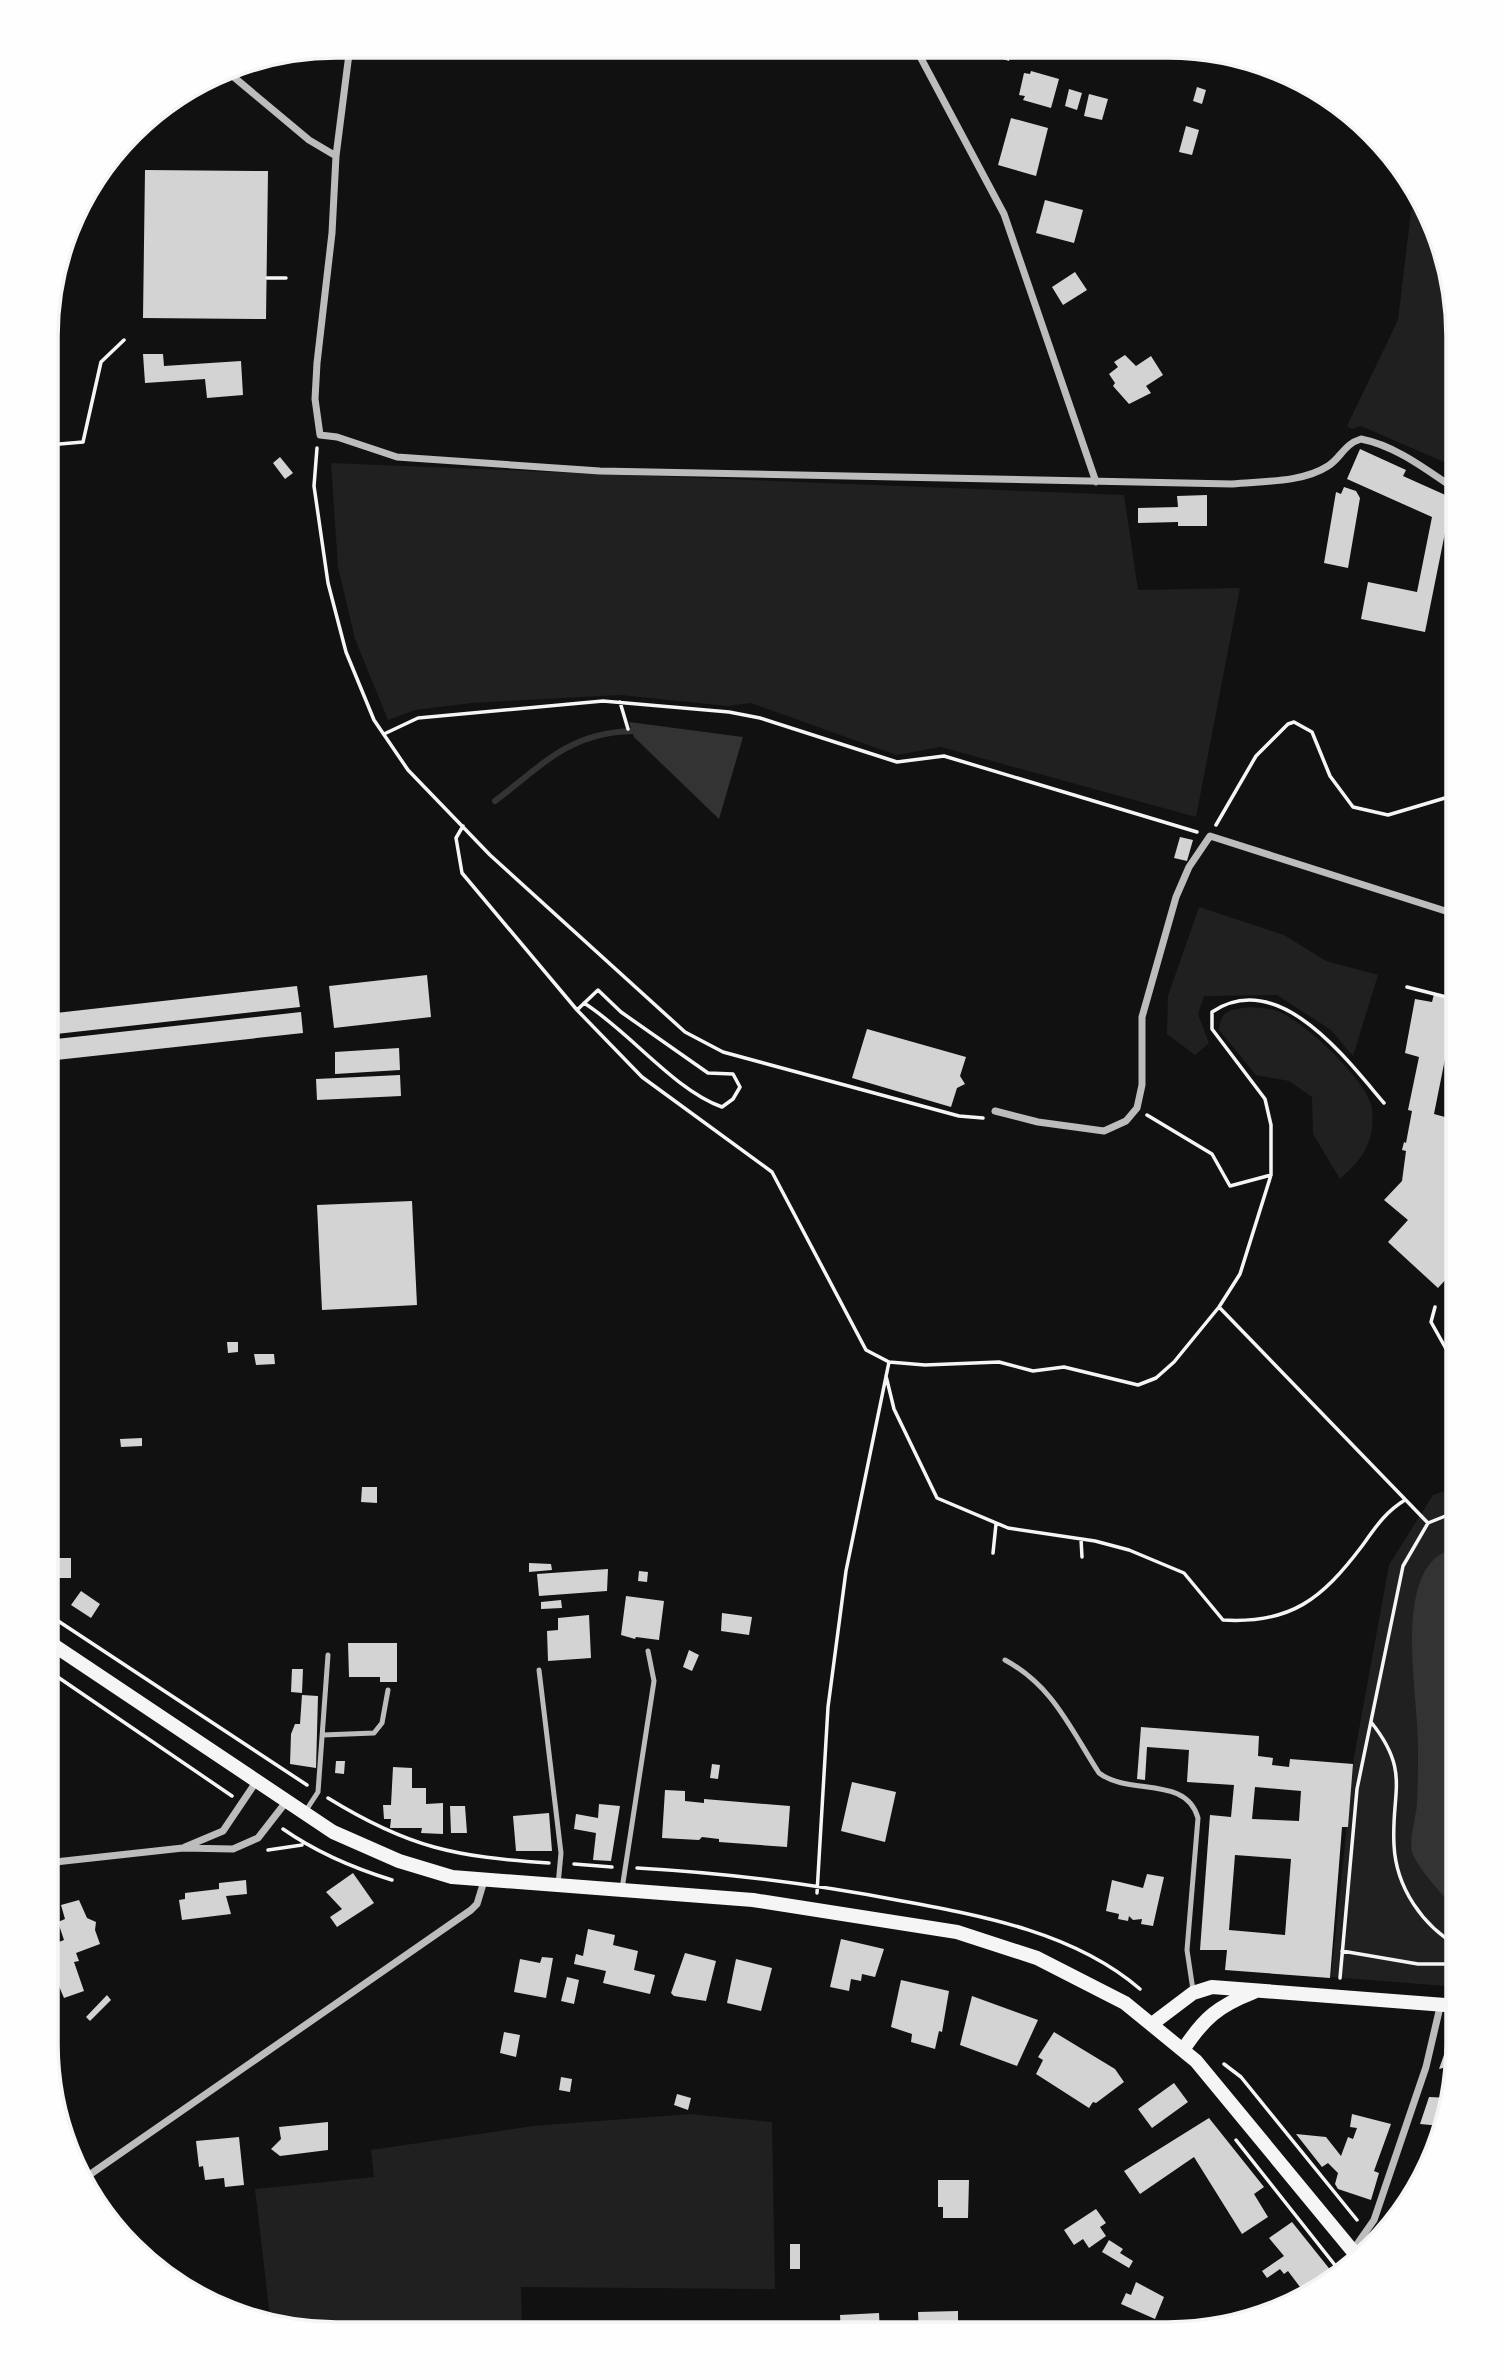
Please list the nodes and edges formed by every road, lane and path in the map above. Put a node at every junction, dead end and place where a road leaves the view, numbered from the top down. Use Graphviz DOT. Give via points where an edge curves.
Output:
graph roads {
  1 [pos="348,58"];
  2 [pos="921,58"];
  3 [pos="234,77"];
  4 [pos="336,156"];
  5 [pos="267,278"];
  6 [pos="286,278"];
  7 [pos="124,340"];
  8 [pos="320,435"];
  9 [pos="58,444"];
  10 [pos="1097,482"];
  11 [pos="1446,483"];
  12 [pos="620,702"];
  13 [pos="628,729"];
  14 [pos="384,734"];
  15 [pos="1446,798"];
  16 [pos="463,826"];
  17 [pos="1210,836"];
  18 [pos="1446,911"];
  19 [pos="1407,988"];
  20 [pos="1446,997"];
  21 [pos="584,1003"];
  22 [pos="577,1010"];
  23 [pos="1384,1103"];
  24 [pos="1136,1108"];
  25 [pos="995,1111"];
  26 [pos="1271,1175"];
  27 [pos="1219,1307"];
  28 [pos="1435,1307"];
  29 [pos="1446,1349"];
  30 [pos="889,1362"];
  31 [pos="886,1376"];
  32 [pos="1405,1500"];
  33 [pos="1446,1516"];
  34 [pos="1427,1523"];
  35 [pos="996,1524"];
  36 [pos="1081,1539"];
  37 [pos="993,1553"];
  38 [pos="1082,1557"];
  39 [pos="58,1621"];
  40 [pos="58,1648"];
  41 [pos="648,1651"];
  42 [pos="328,1655"];
  43 [pos="1005,1660"];
  44 [pos="539,1670"];
  45 [pos="58,1677"];
  46 [pos="388,1690"];
  47 [pos="1371,1722"];
  48 [pos="323,1735"];
  49 [pos="257,1782"];
  50 [pos="318,1792"];
  51 [pos="241,1802"];
  52 [pos="286,1802"];
  53 [pos="305,1814"];
  54 [pos="272,1822"];
  55 [pos="304,1844"];
  56 [pos="183,1848"];
  57 [pos="58,1862"];
  58 [pos="561,1863"];
  59 [pos="626,1867"];
  60 [pos="484,1881"];
  61 [pos="817,1885"];
  62 [pos="558,1886"];
  63 [pos="622,1890"];
  64 [pos="856,1892"];
  65 [pos="1446,1938"];
  66 [pos="1342,1951"];
  67 [pos="1446,1964"];
  68 [pos="1255,1992"];
  69 [pos="1193,1993"];
  70 [pos="1338,1998"];
  71 [pos="1440,2007"];
  72 [pos="1446,2007"];
  73 [pos="1152,2024"];
  74 [pos="1184,2050"];
  75 [pos="1221,2061"];
  76 [pos="90,2174"];
  77 [pos="1368,2233"];
  78 [pos="1364,2242"];
  79 [pos="1353,2252"];
  1 -- 4 [label="street"];
  2 -- 10 [label="street" via="1004,214"];
  3 -- 4 [label="street" via="309,141"];
  4 -- 8 [label="street" via="315,399"];
  5 -- 6 [label="path"];
  7 -- 9 [label="path" via="100,362 83,442"];
  8 -- 10 [label="street" via="397,457 600,471"];
  8 -- 14 [label="path" via="314,486 328,583 356,683"];
  10 -- 11 [label="street" via="1232,484 1311,474 1330,465 1360,439 1405,457"];
  12 -- 13 [label="path"];
  12 -- 14 [label="path" via="418,718"];
  12 -- 17 [label="path" via="750,715 897,762 944,756"];
  14 -- 16 [label="path" via="408,771"];
  15 -- 17 [label="path" via="1388,815 1353,807 1330,776 1312,732 1294,722 1256,756"];
  16 -- 22 [label="path" via="456,838 462,873"];
  16 -- 25 [label="path" via="685,1032 723,1052 959,1116 981,1119"];
  17 -- 18 [label="street"];
  17 -- 24 [label="street" via="1189,867 1176,898 1142,1017 1142,1085"];
  19 -- 20 [label="path"];
  21 -- 21 [label="path" via="711,1103 722,1107 733,1099 740,1087 733,1074 708,1073 621,1012 598,990"];
  21 -- 22 [label="path"];
  22 -- 30 [label="path" via="642,1077 772,1171 866,1350"];
  23 -- 26 [label="path" via="1332,1041 1309,1023 1277,1005 1223,1004 1212,1012 1212,1028 1265,1099 1271,1125"];
  24 -- 25 [label="street" via="1126,1121 1104,1131"];
  24 -- 26 [label="path" via="1212,1154 1230,1186"];
  26 -- 27 [label="path" via="1240,1274"];
  27 -- 30 [label="path" via="1174,1362 1156,1378 1138,1385 1064,1367 1033,1370 999,1362"];
  27 -- 32 [label="path"];
  28 -- 29 [label="path" via="1431,1322"];
  30 -- 31 [label="path"];
  31 -- 35 [label="path" via="894,1409 937,1498"];
  31 -- 61 [label="path" via="853,1529 833,1666"];
  32 -- 34 [label="path"];
  32 -- 36 [label="path" via="1389,1509 1337,1580 1304,1605 1258,1622 1223,1620 1184,1573 1129,1550"];
  33 -- 34 [label="path"];
  34 -- 47 [label="path" via="1403,1566"];
  35 -- 36 [label="path"];
  35 -- 37 [label="path"];
  36 -- 38 [label="path"];
  39 -- 50 [label="path"];
  40 -- 49 [label="main road"];
  41 -- 59 [label="lane" via="654,1681"];
  42 -- 48 [label="lane"];
  43 -- 69 [label="lane" via="1043,1686 1108,1780 1181,1793 1194,1805 1198,1818 1187,1950"];
  44 -- 58 [label="lane"];
  45 -- 51 [label="path"];
  46 -- 48 [label="lane" via="382,1723 374,1733"];
  47 -- 65 [label="path" via="1385,1741 1399,1789 1394,1847 1404,1887 1424,1922"];
  47 -- 66 [label="path" via="1357,1789"];
  48 -- 50 [label="lane"];
  49 -- 51 [label="street"];
  49 -- 52 [label="main road"];
  50 -- 53 [label="lane"];
  50 -- 58 [label="path" via="407,1841 437,1850"];
  51 -- 56 [label="street" via="223,1831"];
  52 -- 53 [label="main road"];
  52 -- 54 [label="street"];
  53 -- 60 [label="main road" via="348,1841 399,1861"];
  54 -- 55 [label="path"];
  54 -- 56 [label="street" via="257,1838 233,1849"];
  56 -- 57 [label="street"];
  58 -- 59 [label="path"];
  58 -- 62 [label="lane"];
  59 -- 61 [label="path"];
  59 -- 63 [label="lane"];
  60 -- 62 [label="main road"];
  60 -- 76 [label="street" via="471,1910"];
  61 -- 64 [label="path"];
  62 -- 63 [label="main road"];
  63 -- 73 [label="main road" via="753,1900 957,1933 1037,1958 1099,1987"];
  66 -- 67 [label="path"];
  66 -- 70 [label="path"];
  68 -- 69 [label="main road" via="1230,1986"];
  68 -- 70 [label="main road"];
  68 -- 74 [label="main road" via="1222,2005"];
  69 -- 73 [label="main road"];
  70 -- 71 [label="main road"];
  71 -- 72 [label="main road"];
  71 -- 77 [label="street" via="1426,2067"];
  73 -- 74 [label="main road"];
  74 -- 79 [label="main road"];
  75 -- 77 [label="path" via="1241,2077"];
  77 -- 78 [label="street"];
}
